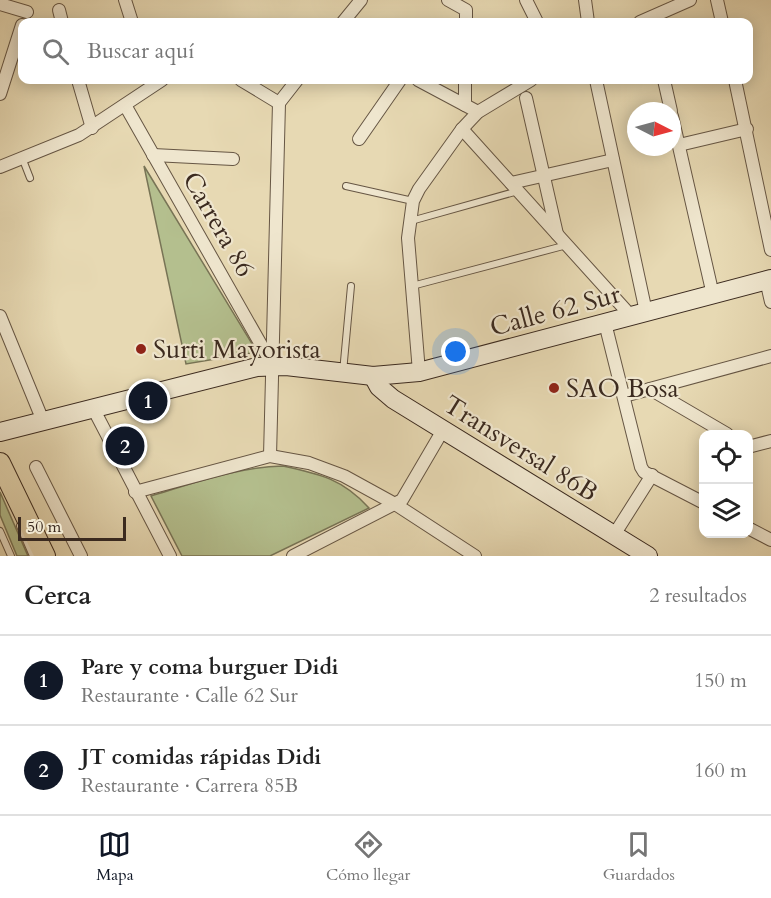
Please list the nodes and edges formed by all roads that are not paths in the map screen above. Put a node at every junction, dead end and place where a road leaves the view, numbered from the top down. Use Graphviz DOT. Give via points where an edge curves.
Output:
graph roads {
  1 [pos="125,0"];
  2 [pos="360,0"];
  3 [pos="448,0"];
  4 [pos="526,0"];
  5 [pos="585,0"];
  6 [pos="690,0"];
  7 [pos="717,0"];
  8 [pos="0,4"];
  9 [pos="26,15"];
  10 [pos="466,16"];
  11 [pos="131,18"];
  12 [pos="346,18"];
  13 [pos="535,18"];
  14 [pos="587,18"];
  15 [pos="653,18"];
  16 [pos="721,18"];
  17 [pos="18,39"];
  18 [pos="79,84"];
  19 [pos="150,84"];
  20 [pos="248,84"];
  21 [pos="294,84"];
  22 [pos="397,84"];
  23 [pos="426,84"];
  24 [pos="465,84"];
  25 [pos="524,84"];
  26 [pos="597,84"];
  27 [pos="665,84"];
  28 [pos="736,84"];
  29 [pos="0,94"];
  30 [pos="526,98"];
  31 [pos="669,102"];
  32 [pos="279,103"];
  33 [pos="125,105"];
  34 [pos="465,105"];
  35 [pos="478,112"];
  36 [pos="92,128"];
  37 [pos="462,129"];
  38 [pos="747,129"];
  39 [pos="359,139"];
  40 [pos="681,144"];
  41 [pos="153,154"];
  42 [pos="681,156"];
  43 [pos="233,159"];
  44 [pos="22,160"];
  45 [pos="613,160"];
  46 [pos="0,167"];
  47 [pos="546,175"];
  48 [pos="30,178"];
  49 [pos="346,186"];
  50 [pos="514,187"];
  51 [pos="413,201"];
  52 [pos="410,221"];
  53 [pos="558,235"];
  54 [pos="567,245"];
  55 [pos="771,250"];
  56 [pos="768,280"];
  57 [pos="351,286"];
  58 [pos="412,286"];
  59 [pos="713,295"];
  60 [pos="771,302"];
  61 [pos="638,314"];
  62 [pos="0,316"];
  63 [pos="605,323"];
  64 [pos="771,356"];
  65 [pos="273,365"];
  66 [pos="419,372"];
  67 [pos="343,374"];
  68 [pos="373,376"];
  69 [pos="650,389"];
  70 [pos="624,396"];
  71 [pos="93,408"];
  72 [pos="43,421"];
  73 [pos="443,430"];
  74 [pos="719,430"];
  75 [pos="0,432"];
  76 [pos="771,441"];
  77 [pos="753,446"];
  78 [pos="270,456"];
  79 [pos="0,464"];
  80 [pos="36,467"];
  81 [pos="652,475"];
  82 [pos="135,492"];
  83 [pos="699,500"];
  84 [pos="395,504"];
  85 [pos="16,517"];
  86 [pos="0,531"];
  87 [pos="753,531"];
  88 [pos="614,535"];
  89 [pos="771,540"];
  90 [pos="11,556"];
  91 [pos="33,556"];
  92 [pos="45,556"];
  93 [pos="81,556"];
  94 [pos="170,556"];
  95 [pos="293,556"];
  96 [pos="475,556"];
  97 [pos="648,556"];
  1 -- 11 [label="street"];
  2 -- 12 [label="street"];
  3 -- 10 [label="street"];
  4 -- 13 [label="street"];
  5 -- 14 [label="street"];
  6 -- 15 [label="street"];
  7 -- 16 [label="street"];
  8 -- 9 [label="street"];
  17 -- 29 [label="street"];
  18 -- 36 [label="street"];
  19 -- 33 [label="street"];
  20 -- 32 [label="street"];
  21 -- 32 [label="street"];
  22 -- 39 [label="street"];
  23 -- 34 [label="street"];
  24 -- 34 [label="street"];
  25 -- 35 [label="street"];
  26 -- 45 [label="street"];
  27 -- 31 [label="street"];
  28 -- 38 [label="street"];
  30 -- 47 [label="street"];
  32 -- 65 [label="street"];
  33 -- 36 [label="street"];
  33 -- 41 [label="street, Carrera 86"];
  34 -- 35 [label="street"];
  35 -- 37 [label="street"];
  36 -- 44 [label="street"];
  37 -- 50 [label="street"];
  37 -- 51 [label="street"];
  38 -- 40 [label="street"];
  38 -- 55 [label="street"];
  41 -- 43 [label="street"];
  41 -- 65 [label="street, Carrera 86"];
  42 -- 59 [label="street"];
  44 -- 46 [label="street"];
  44 -- 48 [label="lane"];
  45 -- 47 [label="street"];
  45 -- 61 [label="street"];
  47 -- 50 [label="street"];
  47 -- 53 [label="street"];
  49 -- 51 [label="lane"];
  50 -- 52 [label="lane"];
  50 -- 53 [label="street"];
  51 -- 52 [label="street"];
  52 -- 58 [label="street"];
  53 -- 54 [label="street"];
  54 -- 58 [label="lane"];
  54 -- 61 [label="street"];
  56 -- 59 [label="street, Calle 62 Sur"];
  56 -- 60 [label="street"];
  57 -- 67 [label="lane"];
  58 -- 66 [label="street"];
  59 -- 61 [label="street, Calle 62 Sur"];
  61 -- 63 [label="street, Calle 62 Sur"];
  62 -- 72 [label="street"];
  63 -- 66 [label="street, Calle 62 Sur"];
  63 -- 70 [label="street"];
  64 -- 69 [label="street"];
  65 -- 67 [label="street, Calle 62 Sur"];
  65 -- 71 [label="street, Calle 62 Sur" via="239,370"];
  65 -- 78 [label="street"];
  66 -- 68 [label="street, Calle 62 Sur"];
  67 -- 68 [label="street, Calle 62 Sur"];
  68 -- 73 [label="street, Transversal 86B" via="393,399"];
  69 -- 70 [label="street"];
  69 -- 74 [label="street"];
  70 -- 81 [label="street" via="641,466"];
  71 -- 72 [label="street, Calle 62 Sur"];
  71 -- 82 [label="street"];
  72 -- 75 [label="street, Calle 62 Sur"];
  73 -- 84 [label="street" via="407,494"];
  73 -- 88 [label="street, Transversal 86B"];
  76 -- 77 [label="street"];
  78 -- 82 [label="street"];
  78 -- 84 [label="street" via="309,463 344,476"];
  79 -- 92 [label="main road"];
  80 -- 93 [label="street"];
  81 -- 83 [label="street"];
  81 -- 88 [label="street"];
  82 -- 94 [label="street"];
  84 -- 95 [label="street"];
  84 -- 96 [label="street"];
  85 -- 91 [label="lane"];
  86 -- 90 [label="lane"];
  87 -- 89 [label="street"];
  88 -- 97 [label="street, Transversal 86B"];
}
